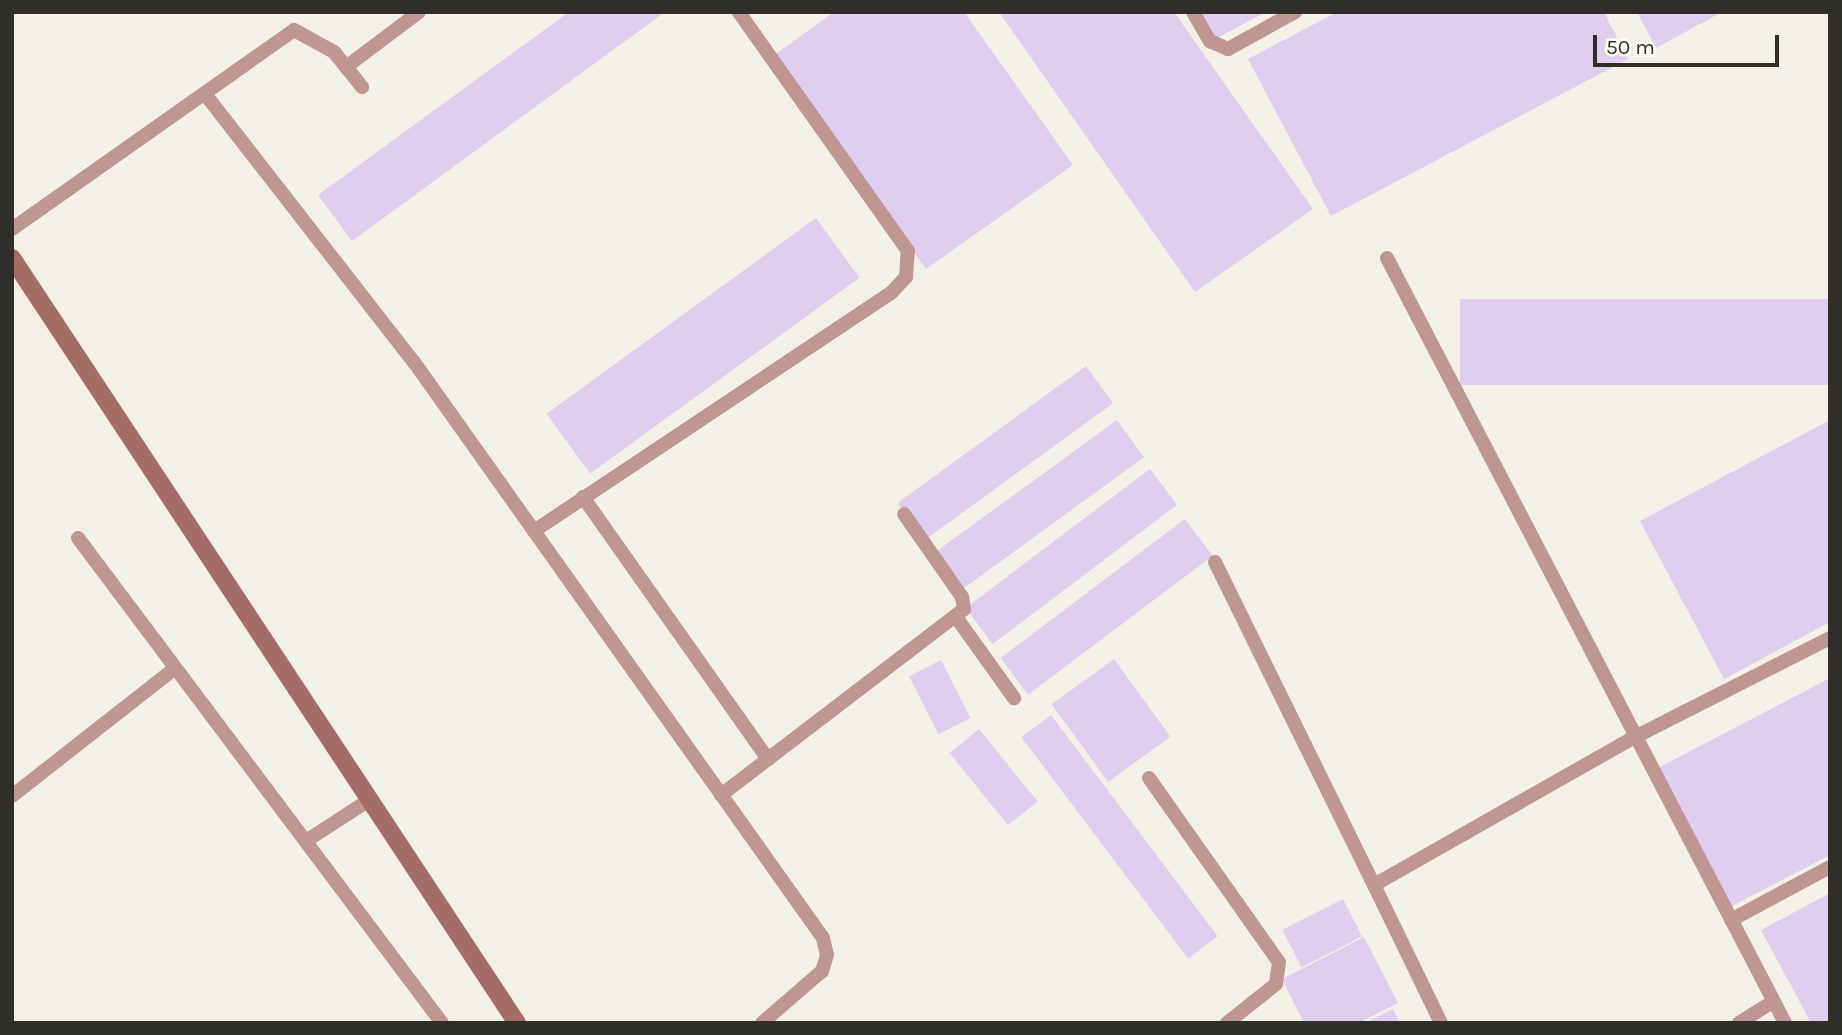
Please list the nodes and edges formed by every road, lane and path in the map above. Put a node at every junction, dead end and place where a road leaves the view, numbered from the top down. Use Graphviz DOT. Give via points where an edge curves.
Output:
graph roads {
  1 [pos="419,12"];
  2 [pos="739,12"];
  3 [pos="1193,12"];
  4 [pos="1295,12"];
  5 [pos="346,67"];
  6 [pos="362,87"];
  7 [pos="205,94"];
  8 [pos="12,229"];
  9 [pos="12,258"];
  10 [pos="1387,258"];
  11 [pos="583,497"];
  12 [pos="904,514"];
  13 [pos="534,531"];
  14 [pos="78,538"];
  15 [pos="1215,562"];
  16 [pos="957,617"];
  17 [pos="1830,638"];
  18 [pos="175,668"];
  19 [pos="1014,698"];
  20 [pos="1633,738"];
  21 [pos="768,760"];
  22 [pos="1149,778"];
  23 [pos="722,795"];
  24 [pos="12,796"];
  25 [pos="369,800"];
  26 [pos="306,841"];
  27 [pos="1830,867"];
  28 [pos="1374,885"];
  29 [pos="1731,920"];
  30 [pos="1774,1001"];
  31 [pos="768,1021"];
  32 [pos="442,1023"];
  33 [pos="517,1023"];
  34 [pos="1227,1023"];
  35 [pos="1441,1023"];
  36 [pos="1738,1023"];
  37 [pos="1785,1023"];
  1 -- 5 [label="lane"];
  2 -- 11 [label="lane" via="908,251 906,276 892,292"];
  3 -- 4 [label="lane" via="1210,41 1228,49"];
  5 -- 6 [label="lane"];
  5 -- 7 [label="lane" via="314,38 294,30"];
  7 -- 8 [label="lane"];
  7 -- 13 [label="lane" via="414,362"];
  9 -- 25 [label="street"];
  10 -- 20 [label="lane"];
  11 -- 13 [label="lane"];
  11 -- 21 [label="lane"];
  12 -- 16 [label="lane" via="962,597 964,609"];
  13 -- 23 [label="lane"];
  14 -- 18 [label="lane"];
  15 -- 28 [label="lane"];
  16 -- 19 [label="lane"];
  16 -- 21 [label="lane"];
  17 -- 20 [label="lane"];
  18 -- 24 [label="lane"];
  18 -- 26 [label="lane"];
  20 -- 28 [label="lane"];
  20 -- 29 [label="lane"];
  21 -- 23 [label="lane"];
  22 -- 34 [label="lane" via="1279,962 1276,984"];
  23 -- 31 [label="lane" via="823,938 827,955 810,985"];
  25 -- 26 [label="lane"];
  25 -- 33 [label="street"];
  26 -- 32 [label="lane"];
  27 -- 29 [label="lane"];
  28 -- 35 [label="lane"];
  29 -- 30 [label="lane"];
  30 -- 36 [label="lane"];
  30 -- 37 [label="lane"];
}
